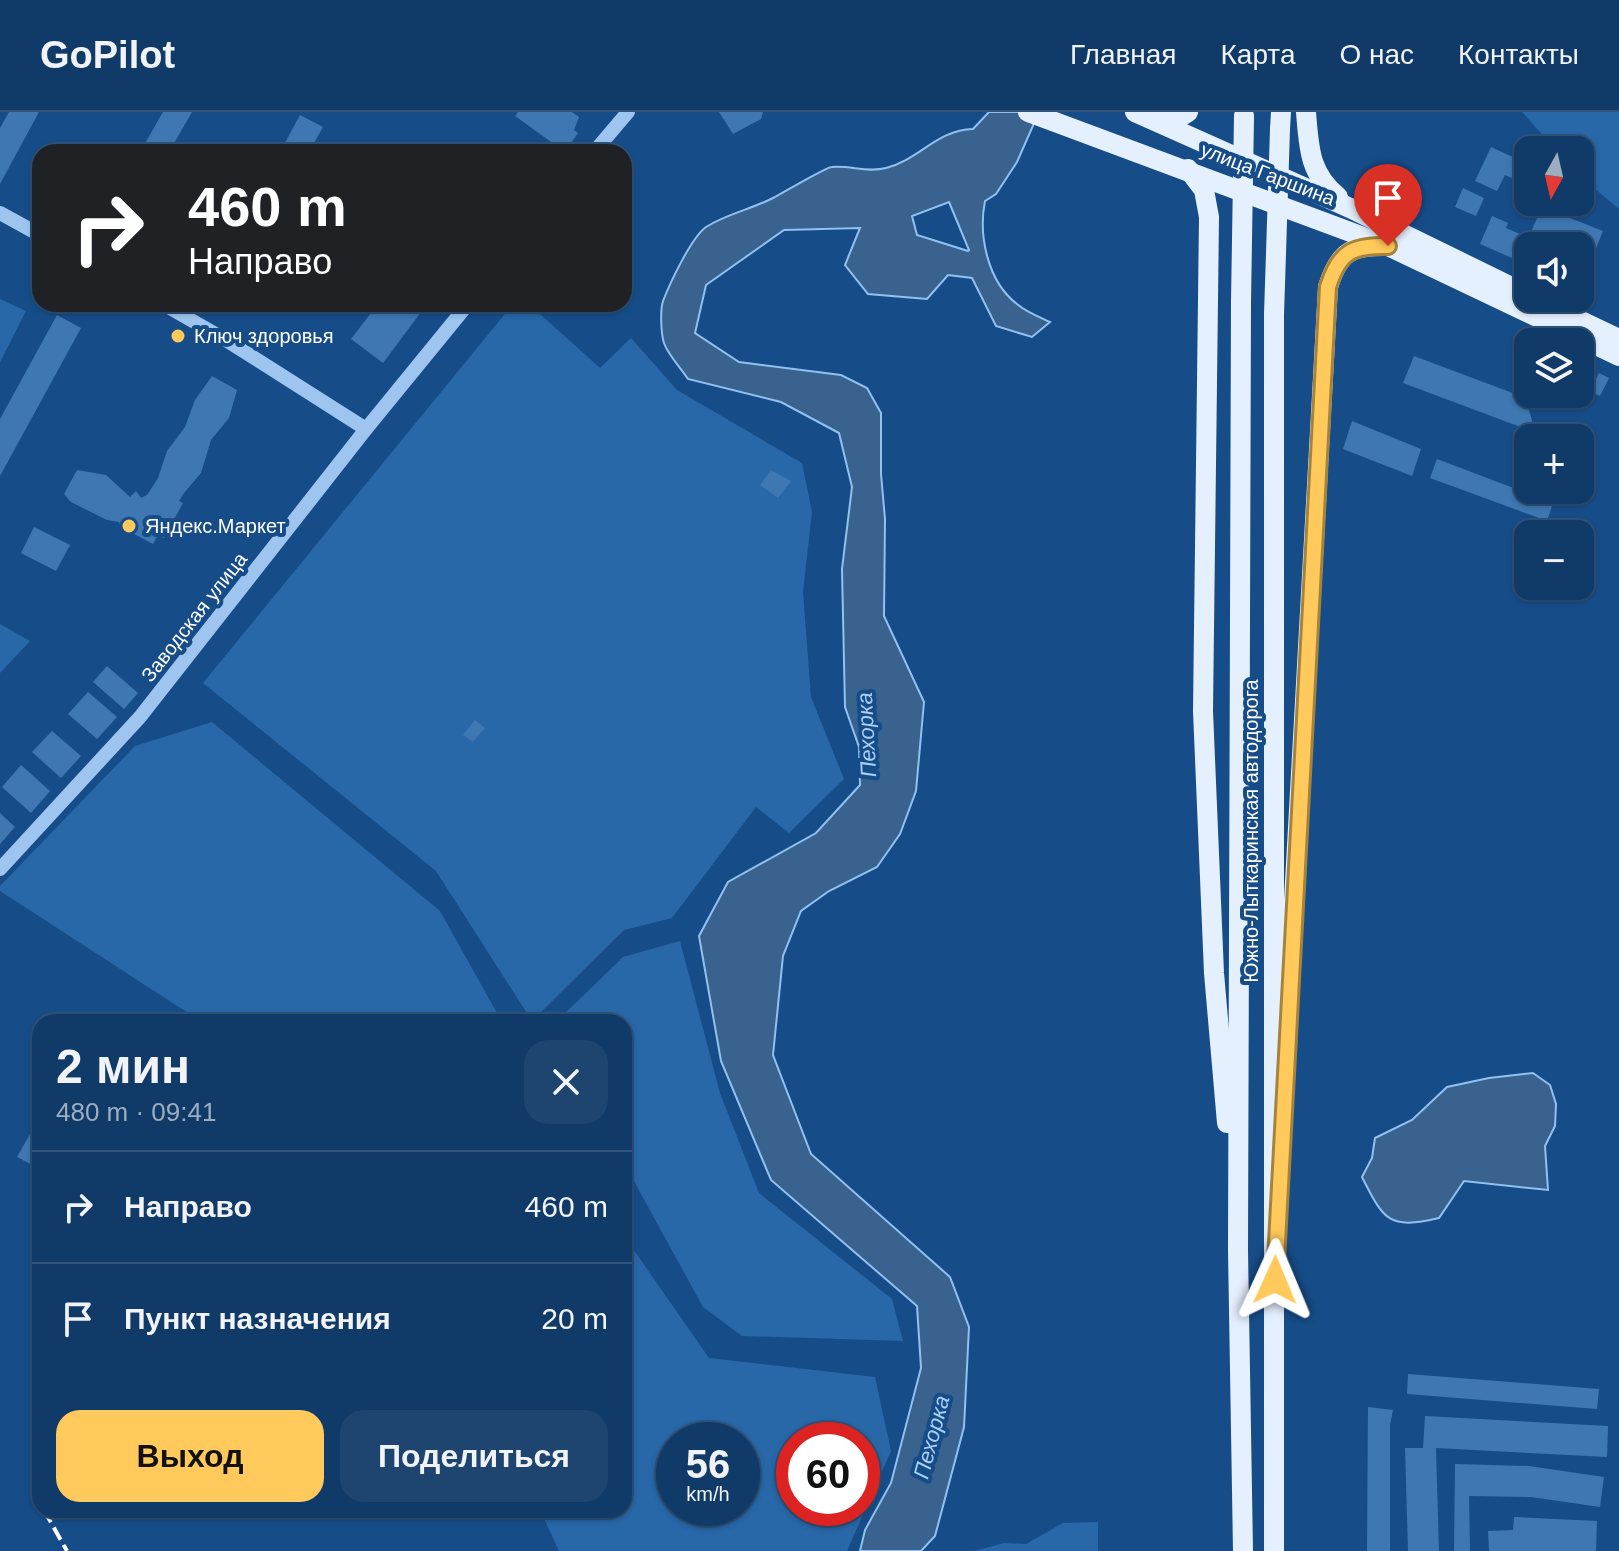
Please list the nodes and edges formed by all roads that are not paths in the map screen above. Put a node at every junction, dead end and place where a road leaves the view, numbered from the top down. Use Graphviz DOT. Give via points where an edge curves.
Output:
graph roads {
  1 [pos="628,112"];
  2 [pos="1028,112"];
  3 [pos="1188,112"];
  4 [pos="1306,112"];
  5 [pos="1138,113"];
  6 [pos="1244,114"];
  7 [pos="1281,121"];
  8 [pos="601,144"];
  9 [pos="1188,169"];
  10 [pos="1350,208"];
  11 [pos="0,213"];
  12 [pos="32,231"];
  13 [pos="1388,246"];
  14 [pos="1514,289"];
  15 [pos="177,312"];
  16 [pos="461,312"];
  17 [pos="1562,312"];
  18 [pos="1619,339"];
  19 [pos="1619,356"];
  20 [pos="366,429"];
  21 [pos="0,869"];
  22 [pos="1275,1249"];
  23 [pos="1238,1250"];
  24 [pos="1243,1551"];
  25 [pos="1274,1551"];
  1 -- 8 [label="street"];
  2 -- 9 [label="main road, улица Гаршина"];
  3 -- 5 [label="main road" via="1177,119"];
  4 -- 10 [label="main road" via="1319,181"];
  5 -- 10 [label="main road, улица Гаршина"];
  6 -- 23 [label="main road, Южно-Лыткаринская автодорога, bridge"];
  7 -- 22 [label="main road, Южно-Лыткаринская автодорога, bridge" via="1274,315"];
  9 -- 13 [label="main road, улица Гаршина"];
  9 -- 23 [label="main road" via="1204,190 1209,217 1203,711 1214,973"];
  10 -- 14 [label="main road, улица Гаршина"];
  11 -- 12 [label="street"];
  13 -- 19 [label="main road, улица Гаршина"];
  13 -- 22 [label="main road" via="1365,245 1346,253 1328,287"];
  15 -- 20 [label="street"];
  16 -- 20 [label="street, Заводская улица"];
  17 -- 18 [label="main road, улица Гаршина"];
  20 -- 21 [label="street, Заводская улица" via="140,717"];
  22 -- 25 [label="main road, Южно-Лыткаринская автодорога"];
  23 -- 24 [label="main road, Южно-Лыткаринская автодорога"];
}
